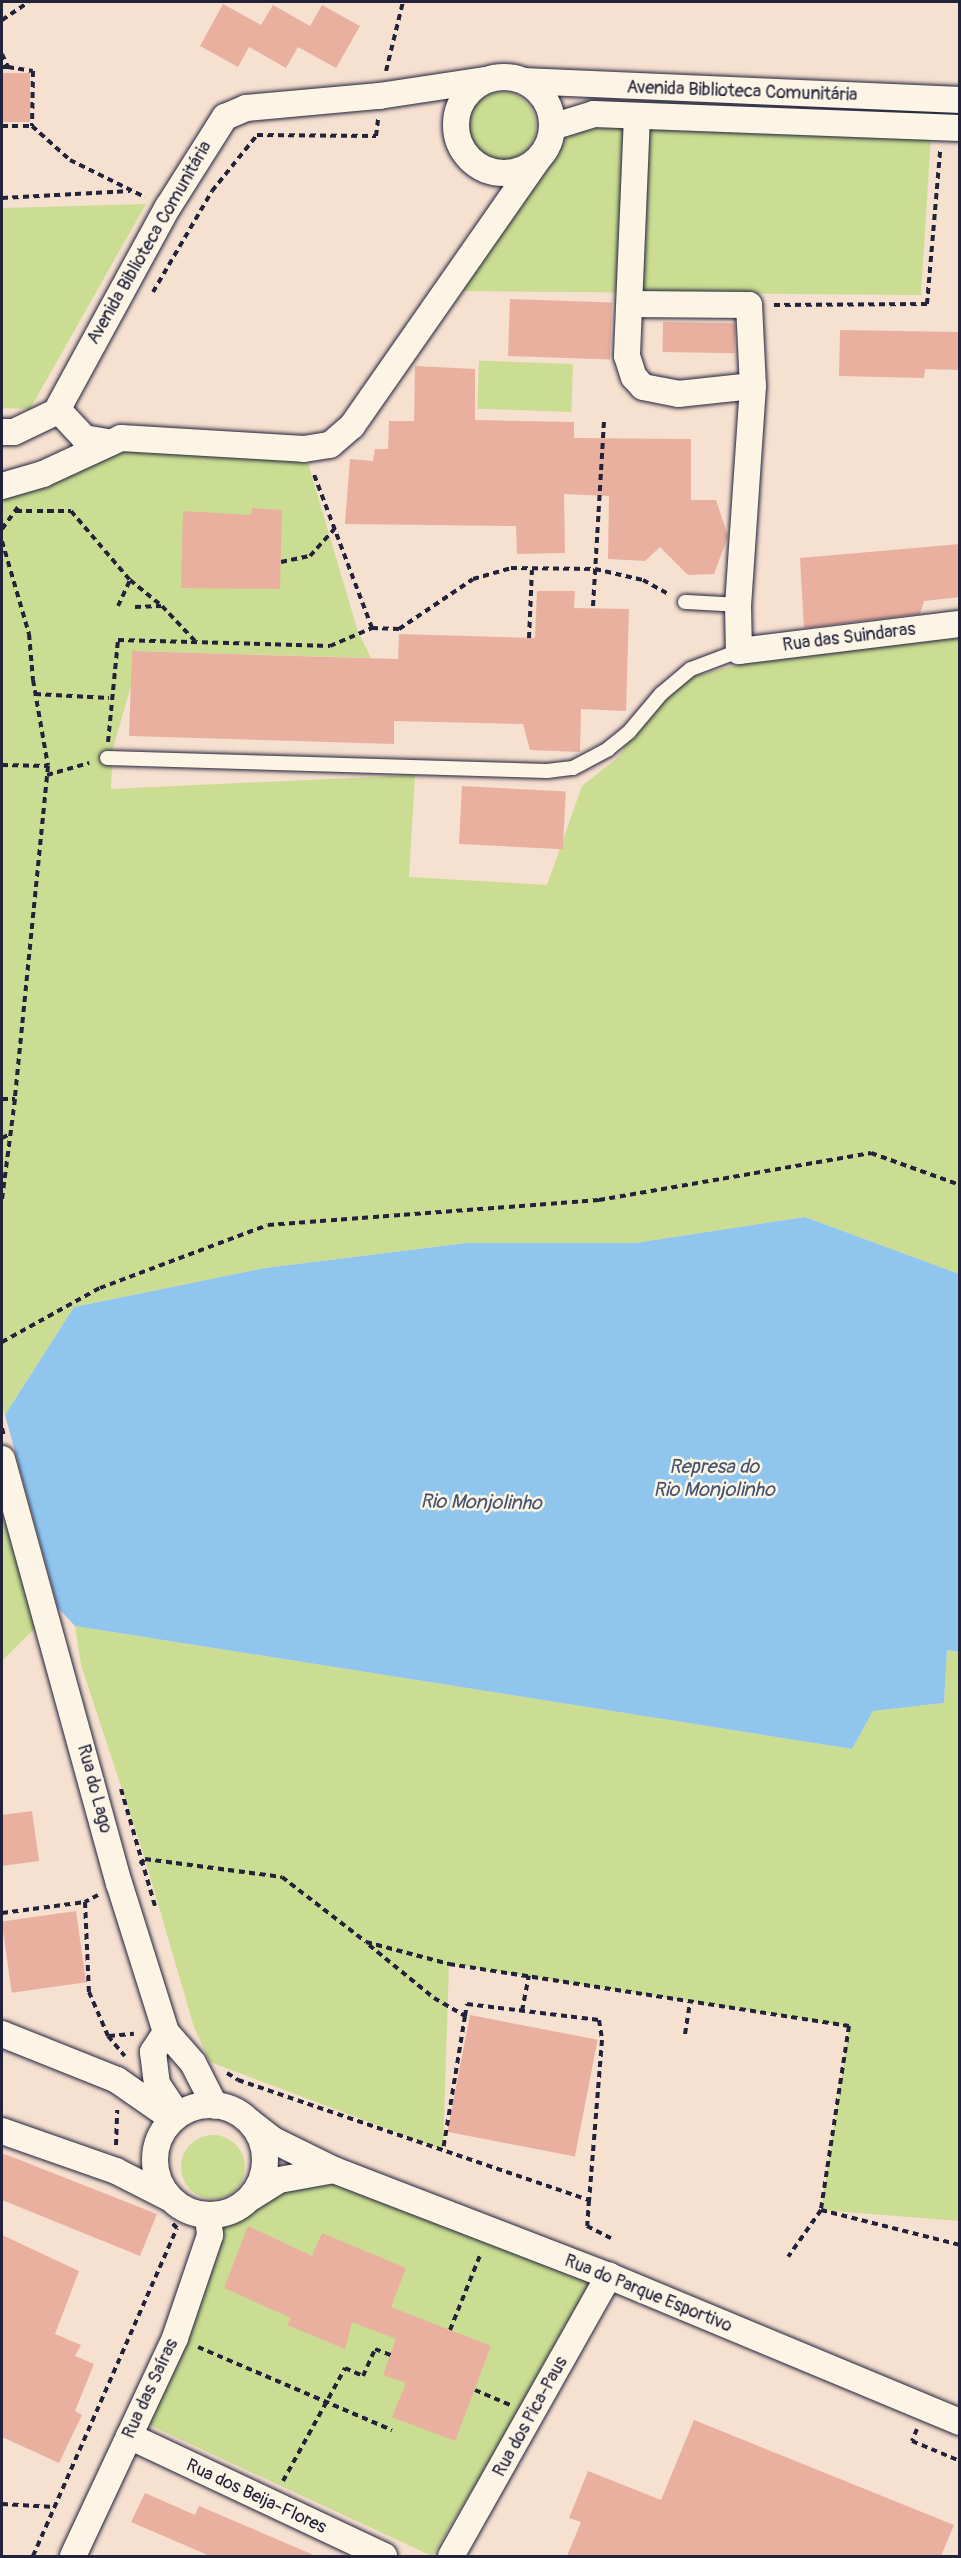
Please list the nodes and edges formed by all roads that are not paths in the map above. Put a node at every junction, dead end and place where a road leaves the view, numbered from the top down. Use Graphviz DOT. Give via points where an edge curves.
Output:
graph roads {
  1 [pos="485,80"];
  2 [pos="524,81"];
  3 [pos="960,100"];
  4 [pos="637,116"];
  5 [pos="552,127"];
  6 [pos="951,128"];
  7 [pos="537,161"];
  8 [pos="631,304"];
  9 [pos="753,386"];
  10 [pos="56,412"];
  11 [pos="2,432"];
  12 [pos="106,442"];
  13 [pos="2,486"];
  14 [pos="685,602"];
  15 [pos="738,605"];
  16 [pos="960,624"];
  17 [pos="739,651"];
  18 [pos="107,758"];
  19 [pos="2,1459"];
  20 [pos="166,2032"];
  21 [pos="2,2034"];
  22 [pos="215,2106"];
  23 [pos="176,2117"];
  24 [pos="250,2122"];
  25 [pos="2,2131"];
  26 [pos="334,2170"];
  27 [pos="252,2197"];
  28 [pos="166,2207"];
  29 [pos="208,2216"];
  30 [pos="609,2276"];
  31 [pos="960,2422"];
  32 [pos="129,2436"];
  33 [pos="73,2556"];
  34 [pos="384,2556"];
  35 [pos="451,2556"];
  1 -- 2 [label="street" via="505,77"];
  1 -- 7 [label="street" via="472,89 456,115 459,145 480,168 494,173 524,169"];
  1 -- 10 [label="street, Avenida Biblioteca Comunitária" via="379,96 246,108 225,117 168,207"];
  2 -- 3 [label="street, Avenida Biblioteca Comunitária"];
  2 -- 5 [label="street" via="547,103"];
  4 -- 5 [label="street, Avenida Biblioteca Comunitária" via="594,114"];
  4 -- 6 [label="street, Avenida Biblioteca Comunitária"];
  4 -- 8 [label="street"];
  5 -- 7 [label="street"];
  7 -- 12 [label="street" via="352,426 330,445 304,449 132,439"];
  8 -- 9 [label="street" via="627,356 634,377 643,387 678,394"];
  8 -- 9 [label="street" via="749,305"];
  9 -- 15 [label="street"];
  10 -- 11 [label="street" via="14,432"];
  10 -- 12 [label="street" via="84,438"];
  12 -- 13 [label="street" via="43,474"];
  14 -- 15 [label="lane"];
  15 -- 17 [label="street"];
  16 -- 17 [label="street, Rua das Suindaras"];
  17 -- 18 [label="lane" via="691,669 661,694 629,732 573,768 547,771"];
  19 -- 20 [label="street, Rua do Lago" via="119,1883"];
  20 -- 22 [label="street, Rua do Lago" via="193,2063"];
  20 -- 23 [label="street" via="153,2052 157,2084"];
  21 -- 23 [label="street" via="117,2080"];
  22 -- 23 [label="street" via="195,2107"];
  22 -- 24 [label="street"];
  23 -- 28 [label="street" via="160,2137 154,2158"];
  24 -- 26 [label="street, Rua do Parque Esportivo" via="273,2140"];
  24 -- 27 [label="street" via="262,2144 265,2168"];
  25 -- 28 [label="street" via="116,2171"];
  26 -- 27 [label="street" via="279,2180"];
  26 -- 30 [label="street, Rua do Parque Esportivo" via="489,2233"];
  27 -- 29 [label="street" via="239,2208"];
  28 -- 29 [label="street"];
  29 -- 32 [label="street, Rua das Saíras" via="210,2235 175,2338"];
  30 -- 31 [label="street, Rua do Parque Esportivo"];
  30 -- 35 [label="street, Rua dos Pica-Paus"];
  32 -- 33 [label="street, Rua das Saíras"];
  32 -- 34 [label="street, Rua dos Beija-Flores"];
}
